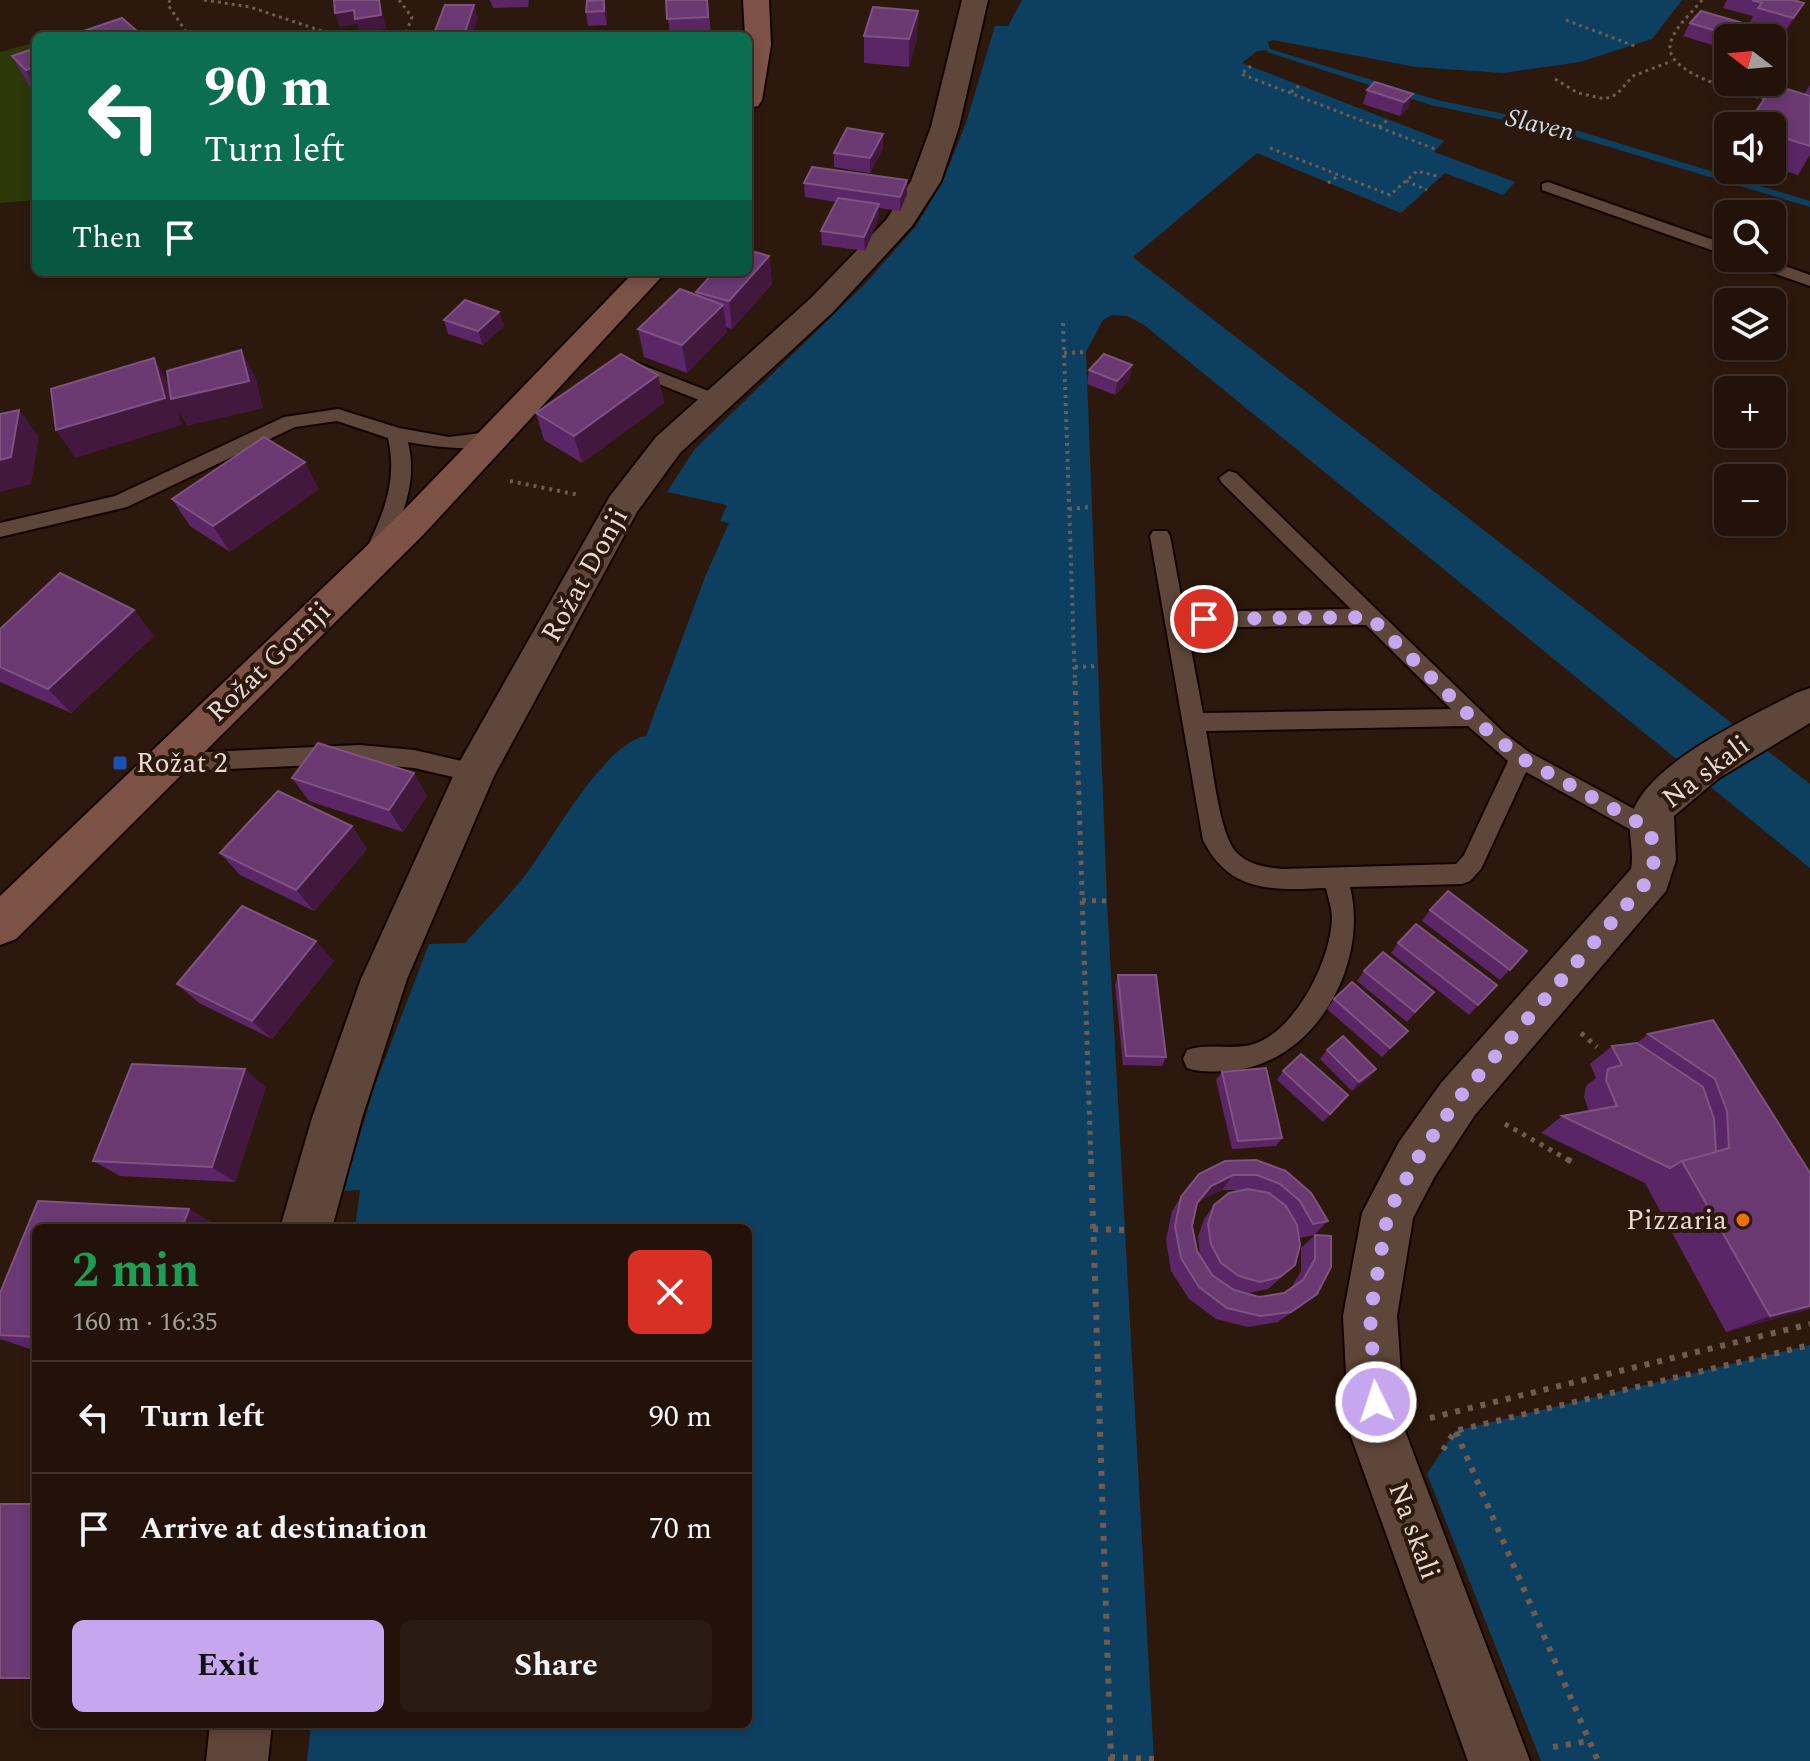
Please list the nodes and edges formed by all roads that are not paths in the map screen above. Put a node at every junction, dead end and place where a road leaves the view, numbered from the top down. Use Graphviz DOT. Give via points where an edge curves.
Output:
graph roads {
  1 [pos="756,0"];
  2 [pos="975,0"];
  3 [pos="752,78"];
  4 [pos="1548,187"];
  5 [pos="1714,246"];
  6 [pos="1785,272"];
  7 [pos="647,276"];
  8 [pos="1810,281"];
  9 [pos="637,369"];
  10 [pos="715,400"];
  11 [pos="397,434"];
  12 [pos="496,437"];
  13 [pos="1229,478"];
  14 [pos="0,530"];
  15 [pos="1160,536"];
  16 [pos="367,567"];
  17 [pos="1370,617"];
  18 [pos="1176,620"];
  19 [pos="1810,704"];
  20 [pos="1471,717"];
  21 [pos="1194,722"];
  22 [pos="1521,758"];
  23 [pos="164,763"];
  24 [pos="475,773"];
  25 [pos="1650,829"];
  26 [pos="1336,877"];
  27 [pos="0,925"];
  28 [pos="1196,1059"];
  29 [pos="307,1224"];
  30 [pos="241,1728"];
  31 [pos="237,1761"];
  32 [pos="1499,1761"];
  1 -- 3 [label="main road" via="758,45"];
  2 -- 10 [label="street, Rožat Donji" via="945,127 926,181 897,226 822,305"];
  4 -- 5 [label="lane"];
  6 -- 8 [label="lane"];
  7 -- 12 [label="main road, Rožat Gornji"];
  9 -- 10 [label="lane"];
  10 -- 24 [label="street, Rožat Donji" via="668,445 623,505"];
  11 -- 12 [label="lane" via="449,443"];
  11 -- 14 [label="lane" via="338,415 291,421 120,502"];
  11 -- 16 [label="lane, Rožat Gornji" via="405,462 401,499"];
  12 -- 16 [label="main road, Rožat Gornji"];
  13 -- 17 [label="lane"];
  15 -- 18 [label="lane"];
  16 -- 23 [label="main road, Rožat Gornji"];
  17 -- 18 [label="lane"];
  17 -- 20 [label="lane"];
  18 -- 21 [label="lane"];
  19 -- 25 [label="street, Na skali" via="1676,787 1656,806"];
  20 -- 21 [label="lane"];
  20 -- 22 [label="lane"];
  21 -- 26 [label="lane" via="1215,840 1229,861 1252,875"];
  22 -- 25 [label="lane"];
  22 -- 26 [label="lane" via="1473,862 1462,874"];
  23 -- 24 [label="lane" via="360,754"];
  23 -- 27 [label="main road, Rožat Gornji"];
  24 -- 29 [label="street, Rožat Donji" via="384,979"];
  25 -- 32 [label="street, Na skali" via="1655,856 1650,878 1458,1099 1417,1159 1388,1213 1370,1316 1377,1431"];
  26 -- 28 [label="lane" via="1344,917 1337,960 1292,1033 1267,1052 1243,1059"];
  30 -- 31 [label="street"];
}
